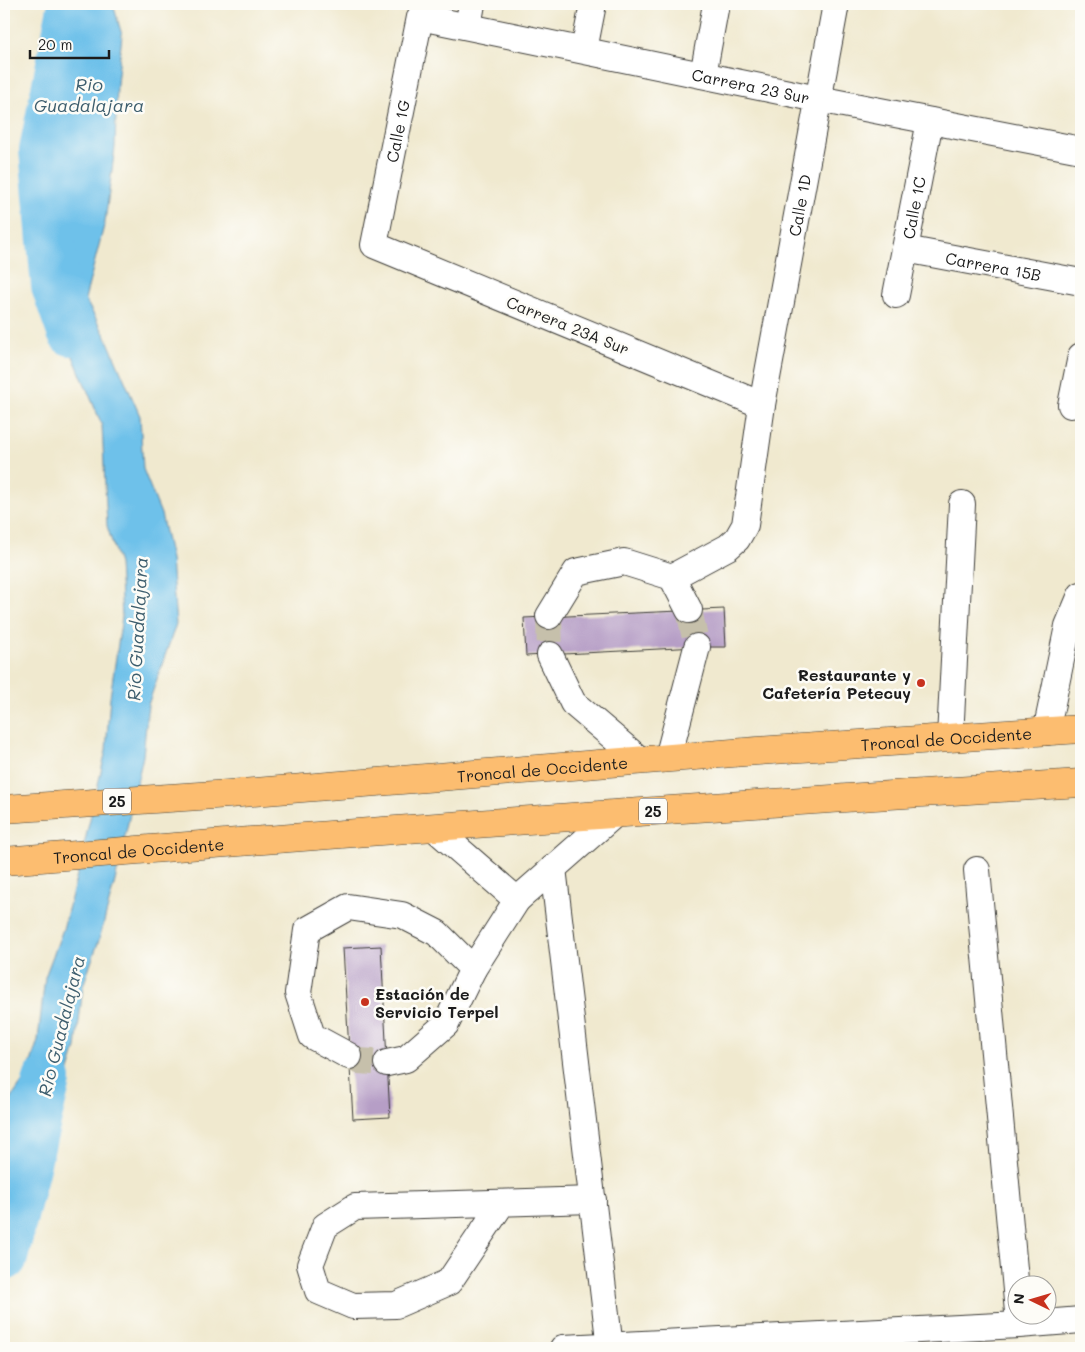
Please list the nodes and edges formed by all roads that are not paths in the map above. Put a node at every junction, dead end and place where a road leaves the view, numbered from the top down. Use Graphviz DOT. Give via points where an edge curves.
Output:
graph roads {
  1 [pos="593,4"];
  2 [pos="716,4"];
  3 [pos="836,4"];
  4 [pos="470,15"];
  5 [pos="420,17"];
  6 [pos="584,50"];
  7 [pos="703,75"];
  8 [pos="818,98"];
  9 [pos="930,121"];
  10 [pos="1081,150"];
  11 [pos="374,245"];
  12 [pos="905,249"];
  13 [pos="1081,282"];
  14 [pos="896,295"];
  15 [pos="1081,356"];
  16 [pos="762,405"];
  17 [pos="1071,405"];
  18 [pos="962,504"];
  19 [pos="672,577"];
  20 [pos="1081,595"];
  21 [pos="689,610"];
  22 [pos="549,616"];
  23 [pos="1075,627"];
  24 [pos="697,647"];
  25 [pos="550,655"];
  26 [pos="1081,729"];
  27 [pos="1046,732"];
  28 [pos="950,738"];
  29 [pos="668,758"];
  30 [pos="640,760"];
  31 [pos="1081,784"];
  32 [pos="4,808"];
  33 [pos="615,814"];
  34 [pos="433,827"];
  35 [pos="4,861"];
  36 [pos="553,868"];
  37 [pos="977,870"];
  38 [pos="517,900"];
  39 [pos="473,969"];
  40 [pos="349,1056"];
  41 [pos="387,1063"];
  42 [pos="593,1200"];
  43 [pos="502,1202"];
  44 [pos="1014,1274"];
  45 [pos="1008,1318"];
  46 [pos="1058,1319"];
  47 [pos="1081,1320"];
  48 [pos="610,1347"];
  49 [pos="563,1348"];
  1 -- 6 [label="street"];
  2 -- 7 [label="street"];
  3 -- 8 [label="street, Calle 1D"];
  4 -- 5 [label="street, Carrera 23 Sur"];
  4 -- 6 [label="street, Carrera 23 Sur"];
  5 -- 11 [label="street, Calle 1G"];
  6 -- 7 [label="street, Carrera 23 Sur"];
  7 -- 8 [label="street, Carrera 23 Sur"];
  8 -- 9 [label="street, Carrera 23 Sur"];
  8 -- 16 [label="street, Calle 1D"];
  9 -- 10 [label="street, Carrera 23 Sur"];
  9 -- 12 [label="street, Calle 1C"];
  11 -- 16 [label="street, Carrera 23A Sur"];
  12 -- 13 [label="street, Carrera 15B"];
  12 -- 14 [label="street, Calle 1C"];
  15 -- 17 [label="street"];
  16 -- 19 [label="street, Calle 1D" via="745,525 728,547"];
  18 -- 28 [label="street"];
  19 -- 21 [label="street"];
  19 -- 22 [label="street" via="624,562 576,572"];
  20 -- 23 [label="street"];
  23 -- 27 [label="street"];
  24 -- 29 [label="street"];
  25 -- 30 [label="street" via="573,703"];
  26 -- 27 [label="highway, Troncal de Occidente / 25"];
  27 -- 28 [label="highway, Troncal de Occidente / 25"];
  28 -- 29 [label="highway, Troncal de Occidente / 25"];
  29 -- 30 [label="highway, Troncal de Occidente / 25"];
  30 -- 32 [label="highway, Troncal de Occidente / 25" via="229,794"];
  31 -- 33 [label="highway, Troncal de Occidente / 25"];
  33 -- 34 [label="highway, Troncal de Occidente / 25"];
  33 -- 36 [label="street"];
  34 -- 35 [label="highway, Troncal de Occidente / 25"];
  34 -- 38 [label="street"];
  36 -- 38 [label="street"];
  36 -- 42 [label="street"];
  37 -- 44 [label="street"];
  38 -- 39 [label="street"];
  39 -- 40 [label="street" via="437,933 402,915 348,907 307,930 298,993 312,1036"];
  39 -- 41 [label="street" via="446,1024 406,1059"];
  42 -- 43 [label="street"];
  42 -- 48 [label="street"];
  43 -- 43 [label="street" via="355,1207 325,1226 310,1265 318,1291 353,1306 396,1306 450,1282"];
  45 -- 48 [label="street"];
  46 -- 47 [label="street"];
  48 -- 49 [label="street"];
}
